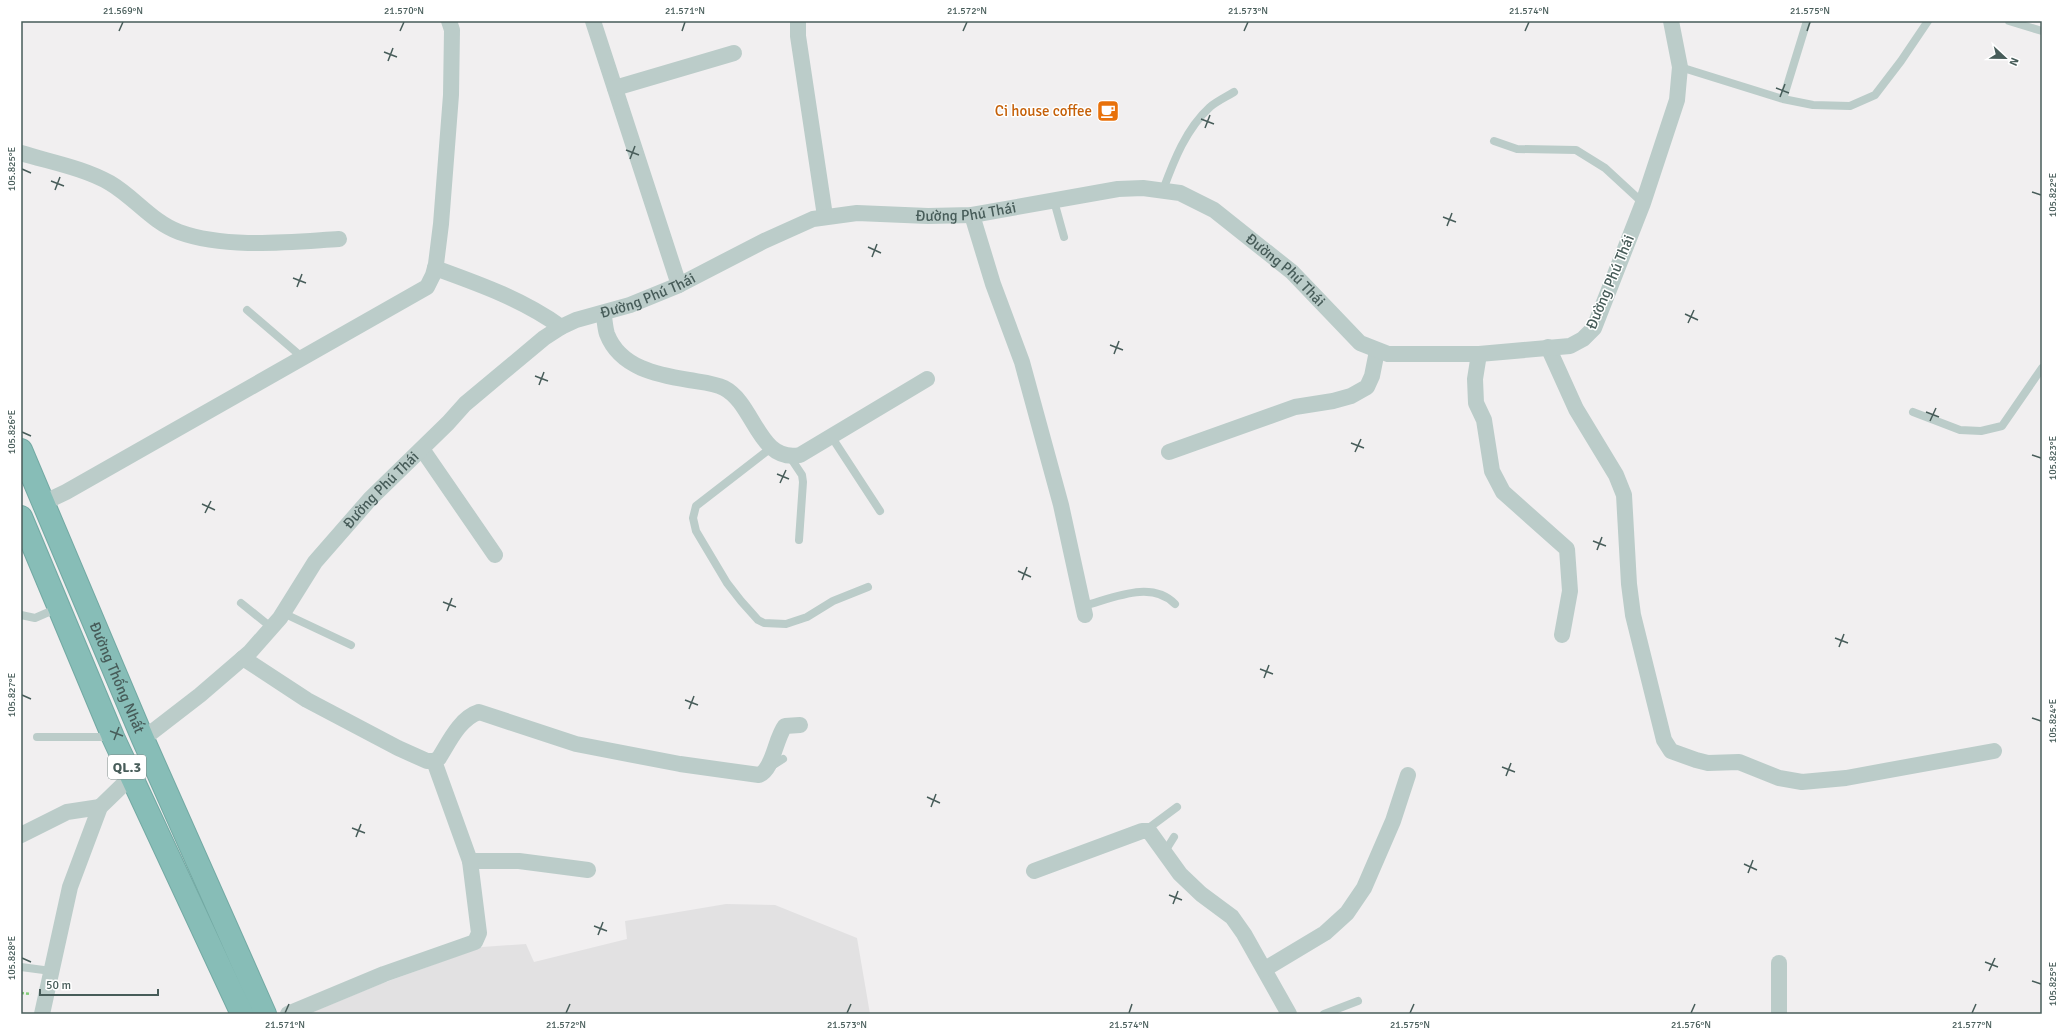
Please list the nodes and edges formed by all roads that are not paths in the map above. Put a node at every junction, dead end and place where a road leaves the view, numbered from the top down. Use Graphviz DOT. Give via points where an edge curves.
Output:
graph roads {
  1 [pos="593,21"];
  2 [pos="798,21"];
  3 [pos="1671,21"];
  4 [pos="1806,21"];
  5 [pos="1928,21"];
  6 [pos="2009,21"];
  7 [pos="453,24"];
  8 [pos="2042,31"];
  9 [pos="734,53"];
  10 [pos="1680,67"];
  11 [pos="615,88"];
  12 [pos="1234,92"];
  13 [pos="1783,99"];
  14 [pos="1494,141"];
  15 [pos="21,153"];
  16 [pos="1163,190"];
  17 [pos="1054,201"];
  18 [pos="1643,203"];
  19 [pos="972,215"];
  20 [pos="825,216"];
  21 [pos="1064,237"];
  22 [pos="339,239"];
  23 [pos="434,268"];
  24 [pos="679,285"];
  25 [pos="248,310"];
  26 [pos="603,313"];
  27 [pos="561,327"];
  28 [pos="1548,347"];
  29 [pos="1377,351"];
  30 [pos="1479,354"];
  31 [pos="303,358"];
  32 [pos="2042,368"];
  33 [pos="927,379"];
  34 [pos="1913,412"];
  35 [pos="831,436"];
  36 [pos="771,448"];
  37 [pos="422,449"];
  38 [pos="21,450"];
  39 [pos="1169,452"];
  40 [pos="790,457"];
  41 [pos="43,503"];
  42 [pos="880,511"];
  43 [pos="21,517"];
  44 [pos="799,540"];
  45 [pos="496,555"];
  46 [pos="868,588"];
  47 [pos="241,603"];
  48 [pos="1175,604"];
  49 [pos="59,607"];
  50 [pos="1084,611"];
  51 [pos="283,613"];
  52 [pos="22,617"];
  53 [pos="272,628"];
  54 [pos="1562,635"];
  55 [pos="351,645"];
  56 [pos="243,658"];
  57 [pos="800,725"];
  58 [pos="37,737"];
  59 [pos="144,739"];
  60 [pos="117,745"];
  61 [pos="1994,751"];
  62 [pos="783,760"];
  63 [pos="434,761"];
  64 [pos="767,769"];
  65 [pos="1408,775"];
  66 [pos="132,776"];
  67 [pos="100,807"];
  68 [pos="1177,807"];
  69 [pos="1146,830"];
  70 [pos="21,835"];
  71 [pos="1174,837"];
  72 [pos="1164,853"];
  73 [pos="470,861"];
  74 [pos="588,870"];
  75 [pos="1034,871"];
  76 [pos="1779,963"];
  77 [pos="21,967"];
  78 [pos="1265,969"];
  79 [pos="51,971"];
  80 [pos="1358,1001"];
  81 [pos="42,1014"];
  82 [pos="242,1014"];
  83 [pos="265,1014"];
  84 [pos="288,1014"];
  85 [pos="1289,1014"];
  86 [pos="1324,1014"];
  87 [pos="1779,1014"];
  1 -- 11 [label="street"];
  2 -- 20 [label="street" via="798,36"];
  3 -- 10 [label="street, Đường Phú Thái"];
  4 -- 13 [label="lane"];
  5 -- 13 [label="lane" via="1876,95 1850,106 1813,105"];
  6 -- 8 [label="lane"];
  7 -- 23 [label="street" via="451,95 441,224"];
  9 -- 11 [label="street"];
  10 -- 13 [label="lane"];
  10 -- 18 [label="street, Đường Phú Thái" via="1677,100"];
  11 -- 24 [label="street"];
  12 -- 16 [label="lane" via="1211,107 1194,127 1175,156"];
  14 -- 18 [label="lane" via="1517,149 1576,150 1605,168"];
  15 -- 22 [label="street" via="104,180 161,222 195,236 238,242"];
  16 -- 17 [label="street, Đường Phú Thái" via="1118,190"];
  16 -- 29 [label="street, Đường Phú Thái" via="1180,193 1193,199 1214,210 1244,232 1292,272 1360,342"];
  17 -- 19 [label="street, Đường Phú Thái"];
  17 -- 21 [label="lane"];
  18 -- 28 [label="street, Đường Phú Thái" via="1594,328 1583,339 1570,346"];
  19 -- 20 [label="street, Đường Phú Thái" via="857,213"];
  19 -- 50 [label="street" via="993,284 1022,362 1062,511"];
  20 -- 24 [label="street, Đường Phú Thái" via="790,229"];
  23 -- 27 [label="street" via="499,292"];
  23 -- 31 [label="street" via="426,287"];
  24 -- 26 [label="street, Đường Phú Thái"];
  25 -- 31 [label="lane"];
  26 -- 27 [label="street, Đường Phú Thái"];
  26 -- 36 [label="street" via="608,334 623,356 642,370 725,388 742,404"];
  27 -- 37 [label="street, Đường Phú Thái" via="522,355 465,404"];
  28 -- 30 [label="street, Đường Phú Thái"];
  28 -- 61 [label="street" via="1576,409 1616,475 1624,495 1633,616 1664,740 1671,751 1708,763 1739,762 1779,778 1802,782 1846,778"];
  29 -- 30 [label="street, Đường Phú Thái" via="1388,354"];
  29 -- 39 [label="street" via="1367,387 1351,396 1295,407"];
  30 -- 54 [label="street" via="1475,378 1476,403 1484,420 1492,471 1503,492 1567,549 1570,591"];
  31 -- 41 [label="street"];
  32 -- 34 [label="lane" via="2002,426 1981,431 1960,430"];
  33 -- 35 [label="street"];
  35 -- 40 [label="street" via="800,455"];
  35 -- 42 [label="lane"];
  36 -- 40 [label="street"];
  36 -- 46 [label="lane" via="696,506 694,512 696,531 727,582 758,620 770,624 786,624 808,617 833,601"];
  37 -- 45 [label="street"];
  37 -- 51 [label="street, Đường Phú Thái" via="370,499 315,562"];
  38 -- 41 [label="highway, Đường Thống Nhất / QL.3"];
  40 -- 44 [label="lane" via="802,475 803,482"];
  41 -- 59 [label="highway, Đường Thống Nhất / QL.3"];
  43 -- 49 [label="highway, Đường Thống Nhất / QL.3"];
  47 -- 53 [label="lane"];
  48 -- 50 [label="lane" via="1170,599 1143,591"];
  49 -- 52 [label="lane" via="35,618"];
  49 -- 60 [label="highway, Đường Thống Nhất / QL.3"];
  51 -- 53 [label="street, Đường Phú Thái"];
  51 -- 55 [label="lane"];
  53 -- 56 [label="street, Đường Phú Thái"];
  56 -- 59 [label="street, Đường Phú Thái"];
  56 -- 63 [label="street" via="331,714 419,759"];
  57 -- 64 [label="street" via="788,725 782,730"];
  58 -- 60 [label="lane"];
  59 -- 60 [label="highway"];
  59 -- 83 [label="highway, Đường Thống Nhất / QL.3"];
  60 -- 66 [label="highway, Đường Thống Nhất / QL.3"];
  62 -- 64 [label="lane"];
  63 -- 64 [label="street" via="439,758 468,717 479,712 576,744 739,774 759,775"];
  63 -- 73 [label="street"];
  65 -- 78 [label="street" via="1393,821 1364,888 1347,913 1324,933"];
  66 -- 67 [label="street"];
  66 -- 82 [label="highway, Đường Thống Nhất / QL.3"];
  67 -- 70 [label="street" via="68,812"];
  67 -- 79 [label="street" via="70,887"];
  68 -- 69 [label="lane"];
  69 -- 72 [label="street"];
  69 -- 75 [label="street"];
  71 -- 72 [label="lane"];
  72 -- 78 [label="street" via="1191,885 1232,917"];
  73 -- 74 [label="street" via="507,860"];
  73 -- 84 [label="street" via="478,932 475,942 384,974"];
  76 -- 87 [label="street"];
  77 -- 79 [label="lane"];
  78 -- 85 [label="street"];
  79 -- 81 [label="street"];
  80 -- 86 [label="lane"];
}
